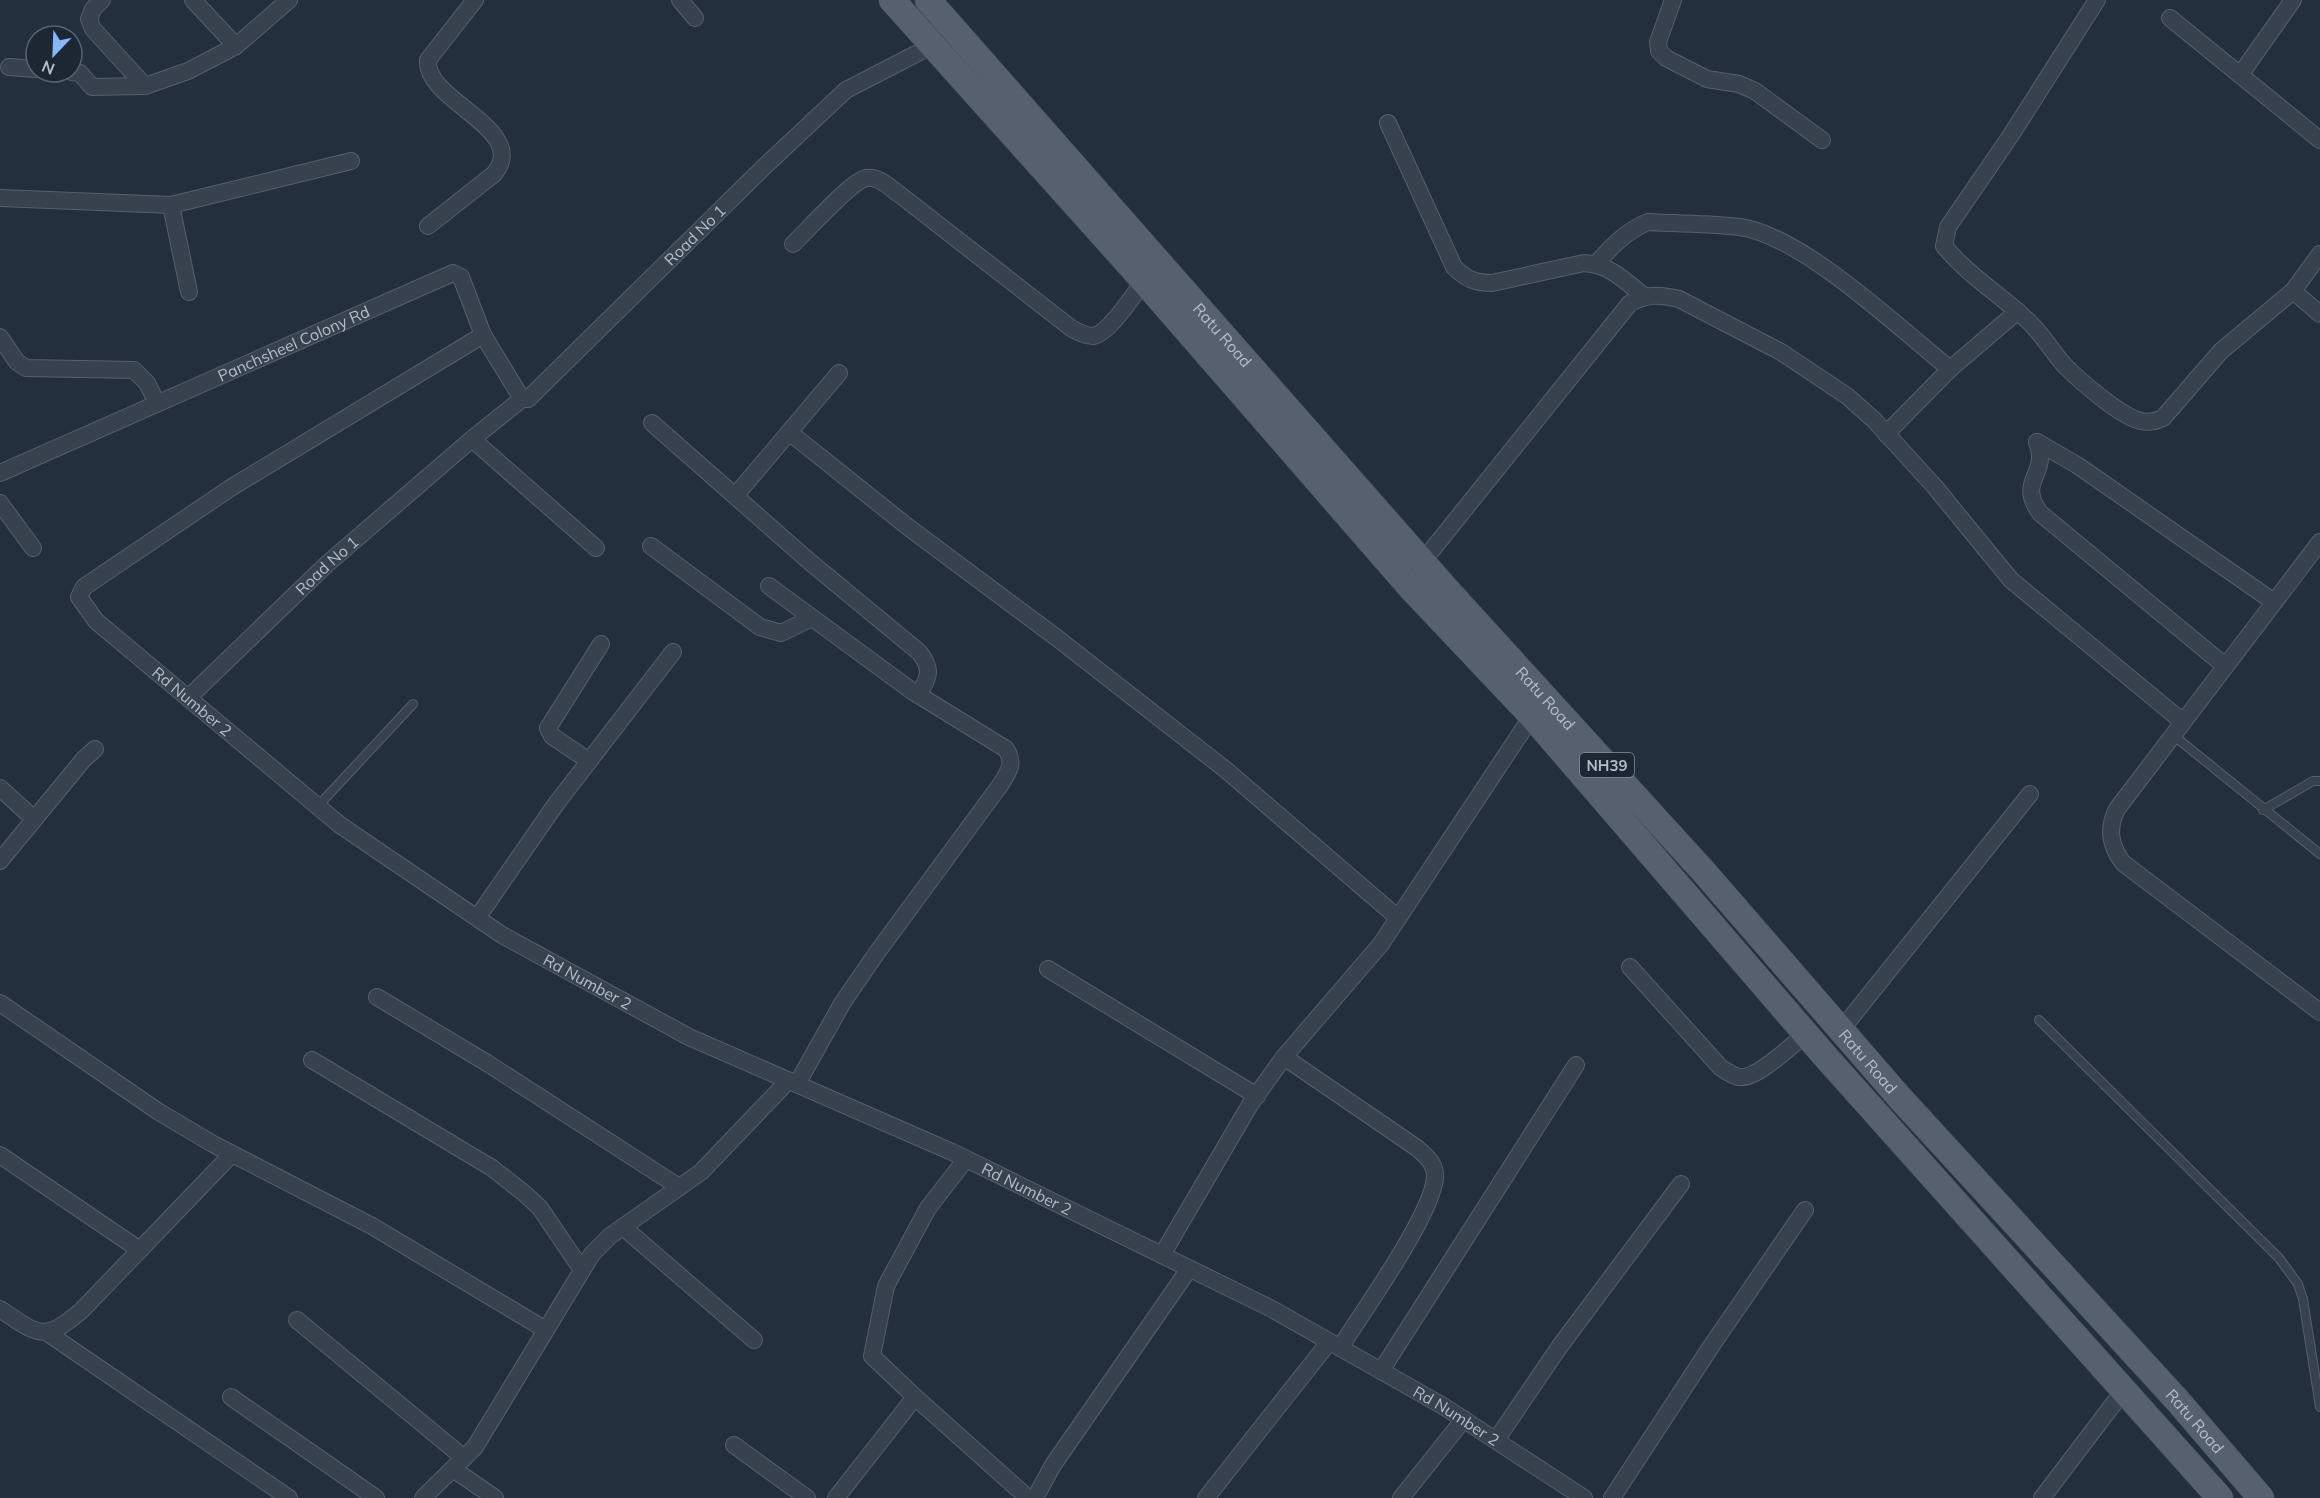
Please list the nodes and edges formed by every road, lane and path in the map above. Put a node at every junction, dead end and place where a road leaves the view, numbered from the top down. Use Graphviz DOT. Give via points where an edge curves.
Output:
graph roads {
  1 [pos="102,0"];
  2 [pos="193,0"];
  3 [pos="289,0"];
  4 [pos="475,0"];
  5 [pos="680,0"];
  6 [pos="892,0"];
  7 [pos="928,0"];
  8 [pos="1672,0"];
  9 [pos="2097,0"];
  10 [pos="2291,1"];
  11 [pos="695,18"];
  12 [pos="2170,18"];
  13 [pos="957,29"];
  14 [pos="236,46"];
  15 [pos="932,47"];
  16 [pos="9,66"];
  17 [pos="24,68"];
  18 [pos="2240,75"];
  19 [pos="84,78"];
  20 [pos="145,86"];
  21 [pos="1388,123"];
  22 [pos="1822,140"];
  23 [pos="2320,140"];
  24 [pos="351,161"];
  25 [pos="0,198"];
  26 [pos="171,205"];
  27 [pos="428,226"];
  28 [pos="793,244"];
  29 [pos="2320,254"];
  30 [pos="1597,263"];
  31 [pos="1144,281"];
  32 [pos="2293,291"];
  33 [pos="189,292"];
  34 [pos="1644,296"];
  35 [pos="2018,311"];
  36 [pos="2320,314"];
  37 [pos="483,335"];
  38 [pos="0,337"];
  39 [pos="1950,369"];
  40 [pos="839,373"];
  41 [pos="522,399"];
  42 [pos="157,403"];
  43 [pos="652,423"];
  44 [pos="789,432"];
  45 [pos="1886,434"];
  46 [pos="472,439"];
  47 [pos="0,473"];
  48 [pos="735,495"];
  49 [pos="0,503"];
  50 [pos="651,546"];
  51 [pos="33,548"];
  52 [pos="596,548"];
  53 [pos="2318,549"];
  54 [pos="1423,561"];
  55 [pos="769,586"];
  56 [pos="2274,602"];
  57 [pos="812,618"];
  58 [pos="601,644"];
  59 [pos="673,652"];
  60 [pos="2225,666"];
  61 [pos="918,694"];
  62 [pos="188,698"];
  63 [pos="413,704"];
  64 [pos="1532,716"];
  65 [pos="2178,729"];
  66 [pos="95,749"];
  67 [pos="589,761"];
  68 [pos="2320,781"];
  69 [pos="0,788"];
  70 [pos="2030,794"];
  71 [pos="318,806"];
  72 [pos="2263,810"];
  73 [pos="34,819"];
  74 [pos="2320,854"];
  75 [pos="0,861"];
  76 [pos="1397,917"];
  77 [pos="477,918"];
  78 [pos="1630,967"];
  79 [pos="1048,969"];
  80 [pos="377,997"];
  81 [pos="0,1003"];
  82 [pos="2320,1012"];
  83 [pos="2038,1020"];
  84 [pos="1841,1030"];
  85 [pos="1806,1034"];
  86 [pos="1284,1057"];
  87 [pos="312,1060"];
  88 [pos="1576,1065"];
  89 [pos="792,1082"];
  90 [pos="1257,1096"];
  91 [pos="232,1154"];
  92 [pos="0,1155"];
  93 [pos="966,1159"];
  94 [pos="1681,1184"];
  95 [pos="679,1187"];
  96 [pos="1805,1210"];
  97 [pos="622,1227"];
  98 [pos="140,1250"];
  99 [pos="1162,1255"];
  100 [pos="1189,1269"];
  101 [pos="582,1270"];
  102 [pos="4,1319"];
  103 [pos="297,1320"];
  104 [pos="546,1330"];
  105 [pos="49,1334"];
  106 [pos="754,1340"];
  107 [pos="1335,1345"];
  108 [pos="1381,1371"];
  109 [pos="2124,1390"];
  110 [pos="231,1397"];
  111 [pos="915,1397"];
  112 [pos="2320,1407"];
  113 [pos="1464,1419"];
  114 [pos="1496,1440"];
  115 [pos="734,1445"];
  116 [pos="458,1463"];
  117 [pos="289,1498"];
  118 [pos="376,1498"];
  119 [pos="423,1498"];
  120 [pos="495,1498"];
  121 [pos="807,1498"];
  122 [pos="836,1498"];
  123 [pos="1028,1498"];
  124 [pos="1035,1498"];
  125 [pos="1206,1498"];
  126 [pos="1401,1498"];
  127 [pos="1584,1498"];
  128 [pos="1612,1498"];
  129 [pos="2042,1498"];
  130 [pos="2220,1498"];
  131 [pos="2261,1498"];
  1 -- 20 [label="street" via="89,19 93,29"];
  2 -- 14 [label="street"];
  3 -- 14 [label="street"];
  4 -- 27 [label="street" via="428,60 427,69 436,83 494,136 503,150 502,164"];
  5 -- 11 [label="street"];
  6 -- 15 [label="main road, Ratu Road"];
  7 -- 13 [label="main road, Ratu Road"];
  8 -- 22 [label="street" via="1658,42 1659,51 1666,58 1707,79 1747,87"];
  9 -- 35 [label="street" via="1944,237 1944,246 1955,260"];
  10 -- 18 [label="street"];
  12 -- 18 [label="street"];
  13 -- 15 [label="street, Road No 1"];
  13 -- 54 [label="main road, Ratu Road / NH39"];
  14 -- 20 [label="street" via="188,71"];
  15 -- 31 [label="main road, Ratu Road"];
  15 -- 41 [label="street, Road No 1" via="846,90 528,399"];
  16 -- 17 [label="street"];
  18 -- 23 [label="street"];
  19 -- 20 [label="street" via="92,87"];
  21 -- 30 [label="street" via="1454,267 1464,277 1492,283"];
  24 -- 26 [label="street"];
  25 -- 26 [label="street"];
  26 -- 33 [label="street"];
  28 -- 31 [label="street" via="854,184 867,178 878,180 899,194 1084,335 1095,336 1107,328"];
  29 -- 32 [label="street"];
  30 -- 34 [label="street" via="1611,269"];
  30 -- 39 [label="street" via="1617,240 1648,222 1741,227 1790,246 1821,265"];
  31 -- 64 [label="main road, Ratu Road" via="1410,587"];
  32 -- 35 [label="street" via="2221,351 2163,418 2152,423 2126,415 2081,379"];
  32 -- 36 [label="street"];
  34 -- 45 [label="street" via="1660,294 1679,299 1781,352 1847,396"];
  34 -- 54 [label="street" via="1630,303 1586,354"];
  35 -- 39 [label="street"];
  37 -- 41 [label="street, Panchsheel Colony Rd"];
  37 -- 42 [label="street, Panchsheel Colony Rd" via="460,277 453,273"];
  37 -- 62 [label="street, Rd Number 2" via="232,487 84,587 79,597 96,621"];
  38 -- 42 [label="street" via="16,362 26,368 134,370 147,383"];
  39 -- 45 [label="street"];
  40 -- 44 [label="street"];
  41 -- 46 [label="street, Road No 1"];
  42 -- 47 [label="street, Panchsheel Colony Rd"];
  43 -- 48 [label="street"];
  44 -- 48 [label="street"];
  44 -- 76 [label="street" via="1226,770"];
  45 -- 65 [label="street" via="2011,580"];
  46 -- 52 [label="street"];
  46 -- 62 [label="street, Road No 1" via="327,564"];
  48 -- 61 [label="street" via="919,652 929,670"];
  49 -- 51 [label="street"];
  50 -- 57 [label="street" via="760,627 781,633"];
  53 -- 56 [label="street"];
  54 -- 84 [label="main road, Ratu Road / NH39"];
  55 -- 57 [label="street"];
  56 -- 60 [label="street"];
  56 -- 60 [label="street" via="2077,465 2037,442 2040,464 2030,487 2030,500 2040,513"];
  57 -- 61 [label="street"];
  58 -- 67 [label="street" via="549,728 552,736"];
  59 -- 67 [label="street"];
  60 -- 65 [label="street"];
  61 -- 89 [label="street" via="1006,749 1011,769 876,954"];
  62 -- 71 [label="street, Rd Number 2"];
  63 -- 71 [label="lane"];
  64 -- 76 [label="street"];
  64 -- 85 [label="main road, Ratu Road"];
  65 -- 72 [label="lane"];
  65 -- 82 [label="street" via="2110,822 2114,850 2122,863"];
  66 -- 73 [label="street"];
  67 -- 77 [label="street"];
  68 -- 72 [label="lane"];
  69 -- 73 [label="street"];
  70 -- 84 [label="street"];
  71 -- 77 [label="street, Rd Number 2"];
  72 -- 74 [label="lane"];
  73 -- 75 [label="street"];
  76 -- 86 [label="street" via="1364,965"];
  77 -- 89 [label="street, Rd Number 2" via="690,1037"];
  78 -- 85 [label="street" via="1721,1068 1739,1077 1759,1072"];
  79 -- 90 [label="street"];
  80 -- 95 [label="street"];
  81 -- 91 [label="street" via="159,1112"];
  83 -- 112 [label="lane" via="2279,1258 2298,1284"];
  84 -- 131 [label="main road, Ratu Road / NH39"];
  85 -- 109 [label="main road, Ratu Road"];
  86 -- 90 [label="street"];
  86 -- 107 [label="street" via="1417,1148 1432,1162 1435,1178 1419,1221"];
  87 -- 101 [label="street" via="492,1168 524,1192 540,1208"];
  88 -- 108 [label="street"];
  89 -- 93 [label="street, Rd Number 2"];
  89 -- 95 [label="street" via="702,1172"];
  90 -- 99 [label="street"];
  91 -- 98 [label="street"];
  91 -- 104 [label="street" via="372,1226"];
  92 -- 98 [label="street"];
  93 -- 99 [label="street, Rd Number 2"];
  93 -- 111 [label="street" via="928,1208 886,1286 872,1356"];
  94 -- 114 [label="street" via="1560,1346"];
  95 -- 97 [label="street"];
  96 -- 128 [label="street"];
  97 -- 101 [label="street" via="592,1254"];
  97 -- 106 [label="street"];
  98 -- 105 [label="street" via="82,1310"];
  99 -- 100 [label="street, Rd Number 2"];
  100 -- 107 [label="street, Rd Number 2"];
  100 -- 124 [label="street" via="1053,1465"];
  101 -- 104 [label="street"];
  102 -- 105 [label="street"];
  103 -- 116 [label="street"];
  104 -- 116 [label="street" via="500,1410 475,1447"];
  105 -- 117 [label="street"];
  107 -- 108 [label="street, Rd Number 2"];
  107 -- 125 [label="street"];
  108 -- 113 [label="street, Rd Number 2"];
  109 -- 129 [label="street"];
  109 -- 130 [label="main road, Ratu Road"];
  110 -- 118 [label="street"];
  111 -- 122 [label="street"];
  111 -- 123 [label="street"];
  113 -- 114 [label="street, Rd Number 2"];
  113 -- 126 [label="street"];
  114 -- 127 [label="street, Rd Number 2"];
  115 -- 121 [label="street"];
  116 -- 119 [label="street"];
  116 -- 120 [label="street"];
}
